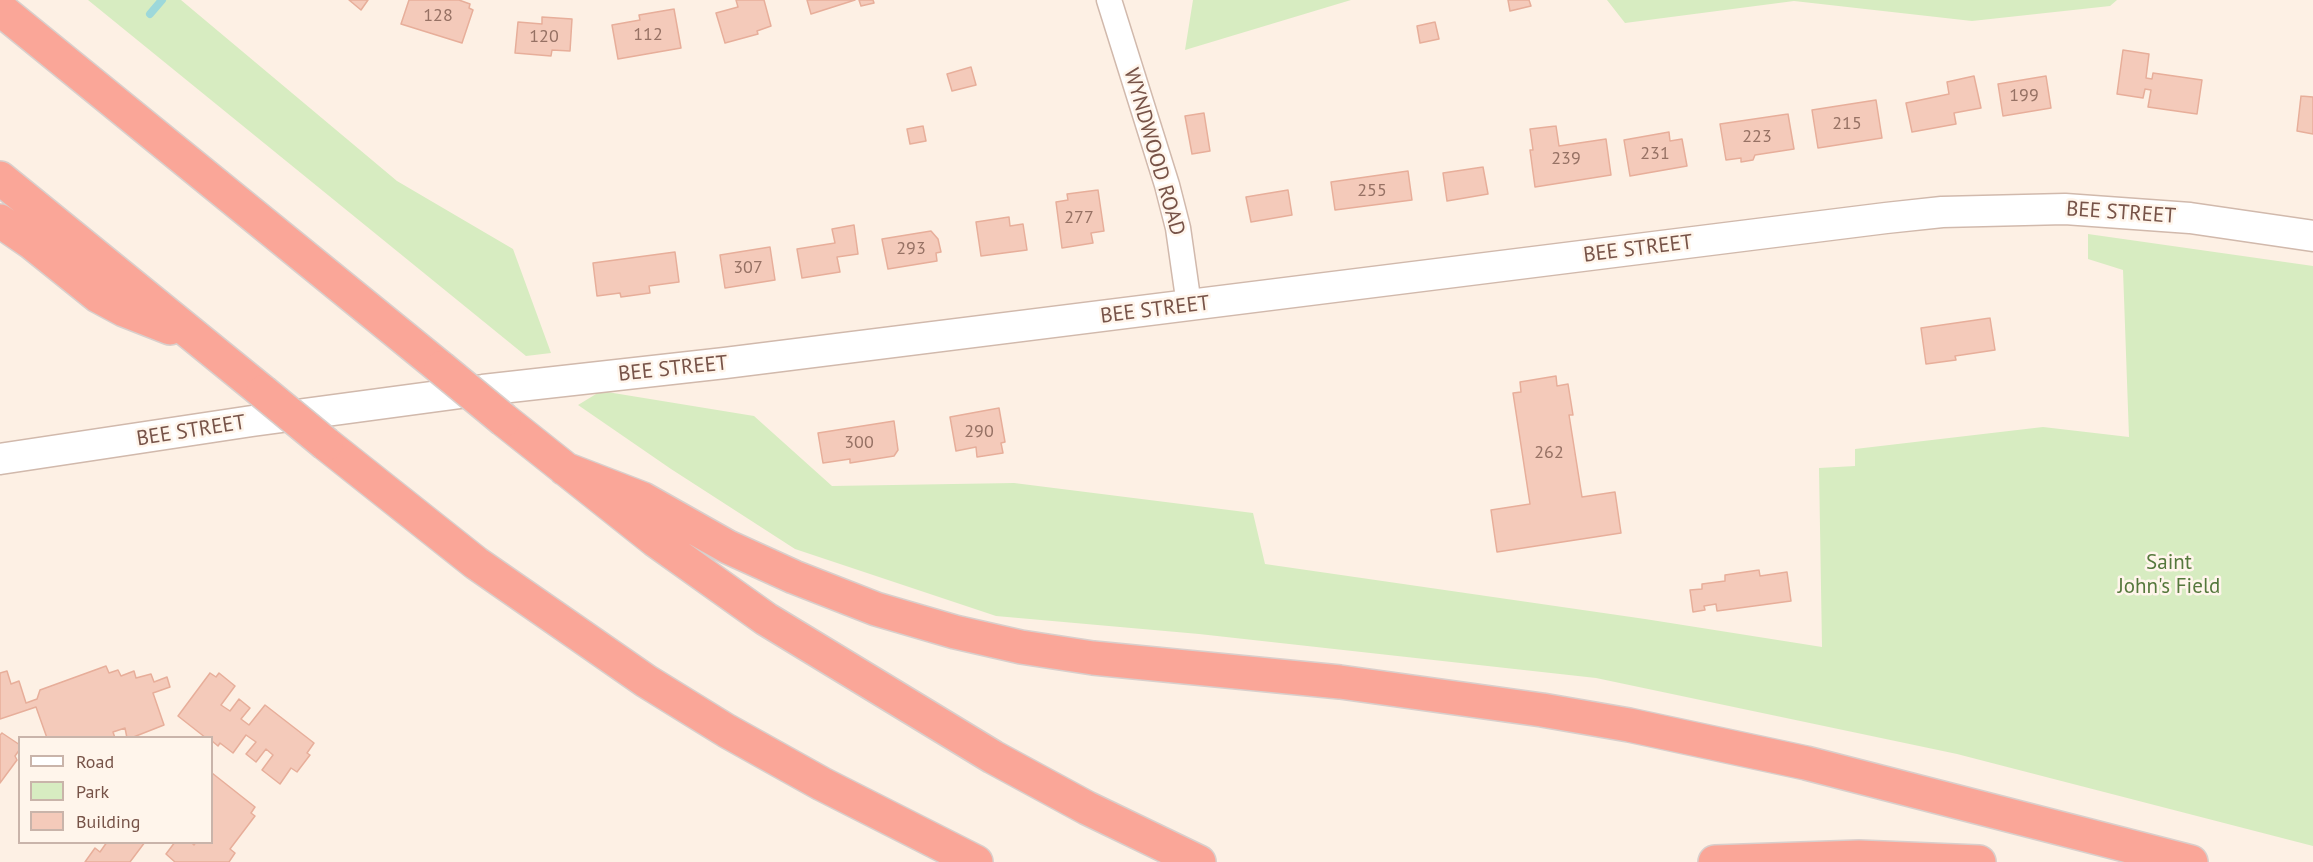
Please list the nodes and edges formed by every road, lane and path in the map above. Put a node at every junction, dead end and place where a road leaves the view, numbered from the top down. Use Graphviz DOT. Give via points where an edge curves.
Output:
graph roads {
  1 [pos="1109,0"];
  2 [pos="6,10"];
  3 [pos="0,178"];
  4 [pos="0,221"];
  5 [pos="2313,236"];
  6 [pos="1190,305"];
  7 [pos="192,334"];
  8 [pos="0,459"];
  9 [pos="565,469"];
  10 [pos="906,828"];
  11 [pos="940,862"];
  12 [pos="976,862"];
  13 [pos="1199,862"];
  14 [pos="1714,862"];
  15 [pos="1979,862"];
  16 [pos="2191,862"];
  1 -- 6 [label="street, WYNDWOOD ROAD" via="1167,185"];
  2 -- 9 [label="highway, bridge"];
  3 -- 7 [label="highway"];
  4 -- 7 [label="highway" via="113,305"];
  5 -- 6 [label="street, BEE STREET" via="2139,213 2037,209 1942,212"];
  6 -- 8 [label="street, BEE STREET" via="483,390"];
  7 -- 10 [label="highway, bridge" via="476,563 637,675 758,749"];
  9 -- 13 [label="highway" via="696,570 827,658 1037,782"];
  9 -- 16 [label="highway" via="643,499 728,547 794,578 876,609 954,632 1093,658 1340,682 1637,726 1806,763"];
  10 -- 11 [label="highway"];
  10 -- 12 [label="highway"];
  14 -- 15 [label="highway" via="1858,857"];
}
